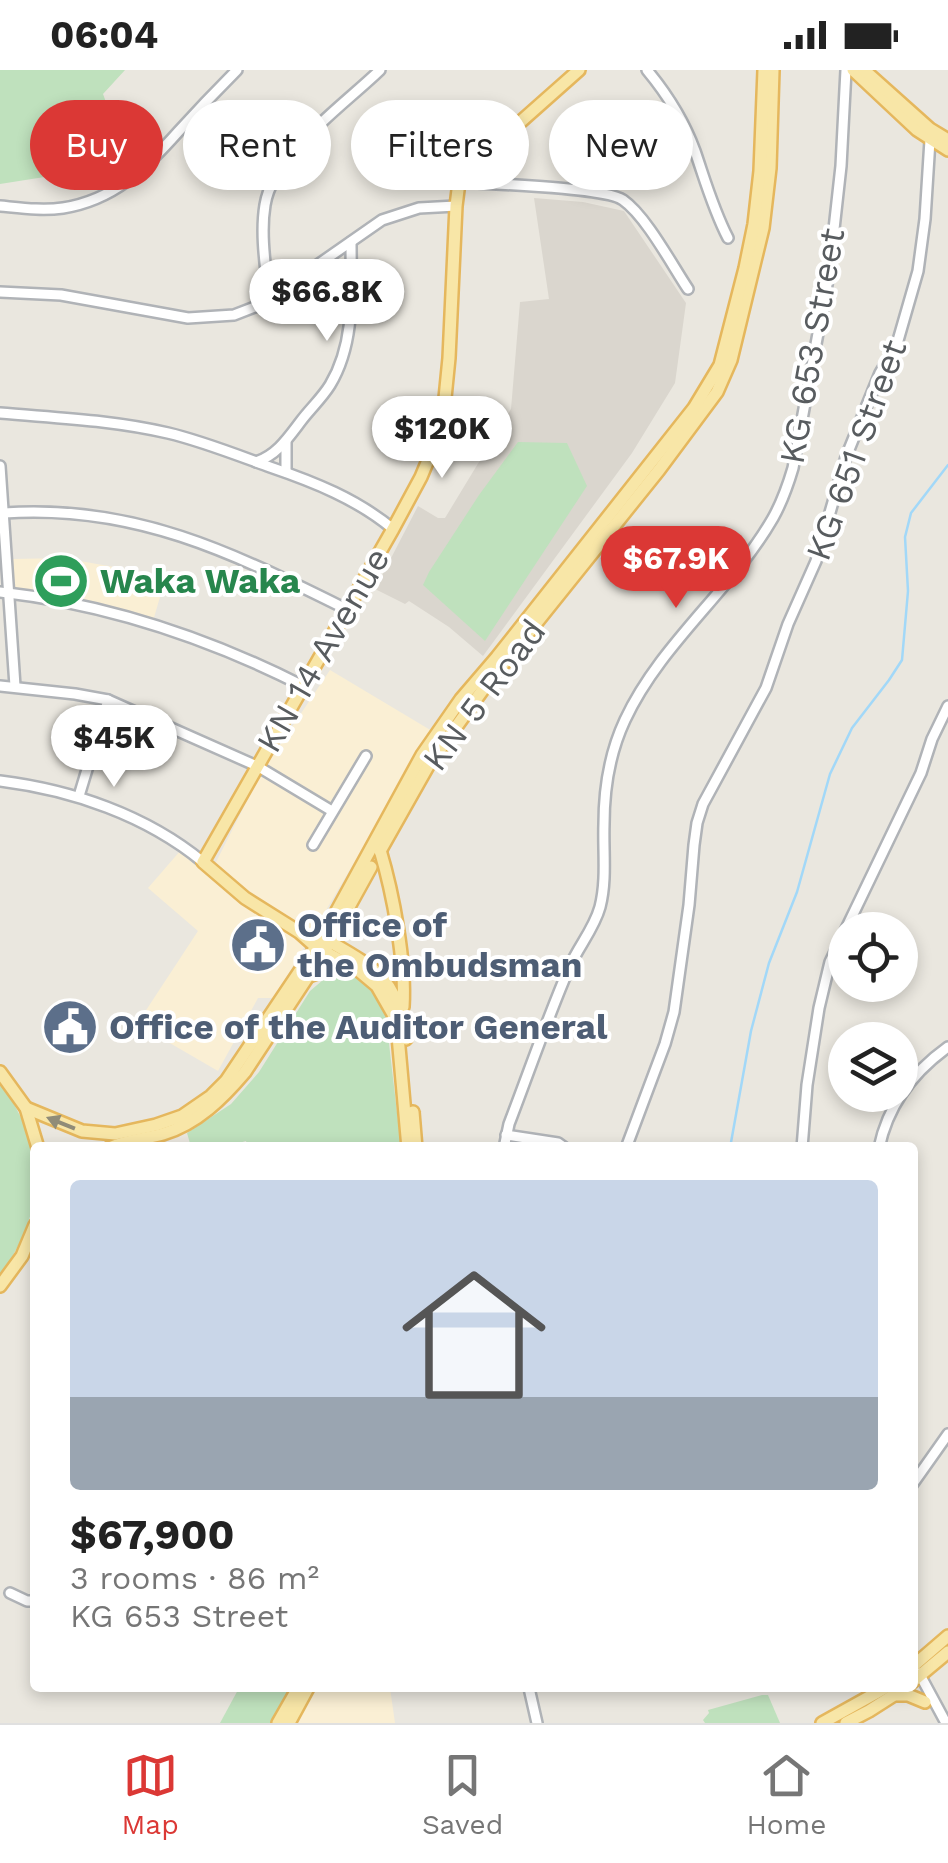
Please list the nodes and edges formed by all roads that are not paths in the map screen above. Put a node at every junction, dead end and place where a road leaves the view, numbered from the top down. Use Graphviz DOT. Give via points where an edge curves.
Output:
graph roads {
  1 [pos="237,70"];
  2 [pos="380,70"];
  3 [pos="579,70"];
  4 [pos="648,70"];
  5 [pos="764,70"];
  6 [pos="773,70"];
  7 [pos="850,70"];
  8 [pos="864,70"];
  9 [pos="529,114"];
  10 [pos="930,140"];
  11 [pos="948,140"];
  12 [pos="948,150"];
  13 [pos="529,187"];
  14 [pos="459,190"];
  15 [pos="0,206"];
  16 [pos="456,206"];
  17 [pos="728,238"];
  18 [pos="351,242"];
  19 [pos="688,289"];
  20 [pos="0,292"];
  21 [pos="269,298"];
  22 [pos="0,413"];
  23 [pos="287,440"];
  24 [pos="256,462"];
  25 [pos="0,466"];
  26 [pos="286,472"];
  27 [pos="2,507"];
  28 [pos="392,529"];
  29 [pos="5,593"];
  30 [pos="346,609"];
  31 [pos="0,686"];
  32 [pos="15,686"];
  33 [pos="303,686"];
  34 [pos="108,700"];
  35 [pos="948,706"];
  36 [pos="366,756"];
  37 [pos="256,766"];
  38 [pos="0,781"];
  39 [pos="79,796"];
  40 [pos="332,812"];
  41 [pos="313,846"];
  42 [pos="380,850"];
  43 [pos="203,862"];
  44 [pos="323,945"];
  45 [pos="344,963"];
  46 [pos="309,976"];
  47 [pos="402,1016"];
  48 [pos="271,1023"];
  49 [pos="948,1047"];
  50 [pos="0,1072"];
  51 [pos="918,1072"];
  52 [pos="26,1108"];
  53 [pos="889,1112"];
  54 [pos="506,1135"];
  55 [pos="36,1142"];
  56 [pos="122,1142"];
  57 [pos="407,1142"];
  58 [pos="415,1142"];
  59 [pos="505,1142"];
  60 [pos="552,1142"];
  61 [pos="628,1142"];
  62 [pos="802,1142"];
  63 [pos="880,1142"];
  64 [pos="30,1237"];
  65 [pos="0,1286"];
  66 [pos="948,1434"];
  67 [pos="918,1476"];
  68 [pos="10,1593"];
  69 [pos="30,1600"];
  70 [pos="948,1636"];
  71 [pos="948,1652"];
  72 [pos="918,1671"];
  73 [pos="918,1673"];
  74 [pos="918,1684"];
  75 [pos="918,1687"];
  76 [pos="296,1692"];
  77 [pos="306,1692"];
  78 [pos="530,1692"];
  79 [pos="889,1692"];
  80 [pos="926,1702"];
  81 [pos="938,1710"];
  82 [pos="278,1723"];
  83 [pos="289,1723"];
  84 [pos="537,1723"];
  85 [pos="822,1723"];
  86 [pos="846,1723"];
  87 [pos="946,1723"];
  1 -- 15 [label="street" via="153,162 120,186 67,207"];
  2 -- 21 [label="street" via="273,180 263,219"];
  3 -- 9 [label="main road"];
  4 -- 17 [label="street" via="678,112"];
  5 -- 44 [label="main road, KN 5 Road" via="754,224 716,374 422,755"];
  6 -- 42 [label="main road, KN 5 Road" via="763,228 717,392 484,688"];
  7 -- 10 [label="main road"];
  7 -- 54 [label="street, KG 653 Street" via="829,274 794,468 772,519 657,664 624,723 605,794 600,906"];
  8 -- 11 [label="main road"];
  10 -- 12 [label="main road"];
  10 -- 61 [label="street, KG 651 Street" via="910,303 846,457 816,561 766,688 703,804 674,1012"];
  13 -- 19 [label="street" via="618,197 639,216"];
  14 -- 16 [label="main road, KN 14 Avenue"];
  16 -- 18 [label="street" via="392,215"];
  16 -- 28 [label="main road, KN 14 Avenue" via="444,408 421,478"];
  18 -- 21 [label="street"];
  18 -- 23 [label="street" via="350,327 342,360"];
  20 -- 21 [label="street" via="60,295 188,318 245,312"];
  22 -- 24 [label="street" via="156,430"];
  23 -- 24 [label="street"];
  23 -- 26 [label="street"];
  24 -- 26 [label="street"];
  25 -- 27 [label="street"];
  26 -- 28 [label="street" via="363,506"];
  27 -- 29 [label="street"];
  27 -- 30 [label="street" via="167,530"];
  28 -- 30 [label="main road, KN 14 Avenue"];
  29 -- 32 [label="street"];
  29 -- 33 [label="street" via="119,615 218,647"];
  30 -- 33 [label="main road, KN 14 Avenue"];
  31 -- 32 [label="street"];
  32 -- 34 [label="street"];
  33 -- 37 [label="main road, KN 14 Avenue"];
  34 -- 37 [label="street"];
  34 -- 39 [label="street"];
  35 -- 62 [label="street" via="830,962"];
  36 -- 40 [label="street"];
  37 -- 40 [label="street"];
  37 -- 43 [label="main road, KN 14 Avenue"];
  38 -- 39 [label="street"];
  39 -- 43 [label="street" via="163,834"];
  40 -- 41 [label="street"];
  42 -- 44 [label="main road, KN 5 Road"];
  42 -- 47 [label="main road" via="403,976"];
  43 -- 44 [label="main road" via="245,898"];
  44 -- 45 [label="main road"];
  44 -- 46 [label="main road"];
  44 -- 47 [label="main road" via="379,975 396,994"];
  44 -- 48 [label="main road"];
  45 -- 46 [label="main road"];
  45 -- 57 [label="main road" via="377,986 394,1014"];
  46 -- 48 [label="main road"];
  47 -- 58 [label="main road"];
  48 -- 52 [label="main road, one-way" via="226,1081 177,1118 100,1134"];
  48 -- 56 [label="main road" via="245,1072 204,1112 165,1133"];
  49 -- 51 [label="street"];
  50 -- 52 [label="main road"];
  52 -- 55 [label="main road"];
  53 -- 63 [label="street"];
  54 -- 59 [label="street, KG 653 Street"];
  54 -- 60 [label="street"];
  64 -- 65 [label="main road"];
  66 -- 67 [label="street"];
  68 -- 69 [label="street"];
  70 -- 72 [label="main road"];
  71 -- 73 [label="main road"];
  74 -- 81 [label="street"];
  75 -- 80 [label="street"];
  76 -- 82 [label="main road"];
  77 -- 83 [label="main road"];
  78 -- 84 [label="street"];
  79 -- 80 [label="main road"];
  79 -- 85 [label="main road"];
  79 -- 86 [label="main road"];
  80 -- 81 [label="street"];
  81 -- 87 [label="street"];
}
